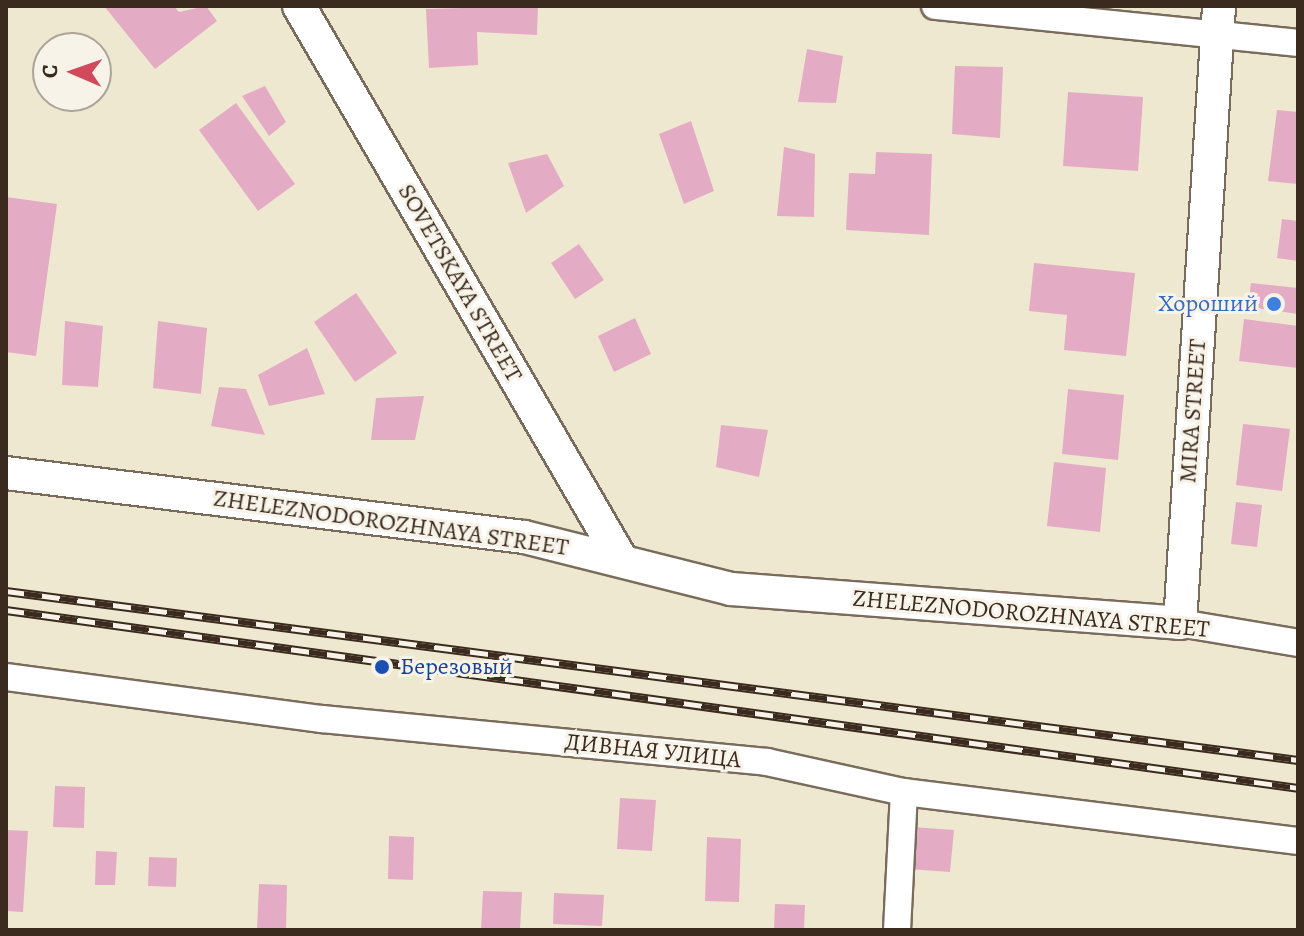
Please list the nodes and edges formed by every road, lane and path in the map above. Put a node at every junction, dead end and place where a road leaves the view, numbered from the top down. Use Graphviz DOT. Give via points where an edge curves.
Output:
graph roads {
  1 [pos="299,6"];
  2 [pos="935,6"];
  3 [pos="1218,19"];
  4 [pos="1298,43"];
  5 [pos="6,473"];
  6 [pos="621,559"];
  7 [pos="1180,623"];
  8 [pos="1298,643"];
  9 [pos="6,677"];
  10 [pos="904,792"];
  11 [pos="1298,841"];
  12 [pos="897,930"];
  1 -- 6 [label="street, SOVETSKAYA STREET"];
  2 -- 3 [label="street"];
  3 -- 4 [label="street"];
  3 -- 7 [label="street, MIRA STREET"];
  5 -- 6 [label="street, ZHELEZNODOROZHNAYA STREET" via="524,537"];
  6 -- 7 [label="street, ZHELEZNODOROZHNAYA STREET" via="731,589"];
  7 -- 8 [label="street, ZHELEZNODOROZHNAYA STREET"];
  9 -- 10 [label="street, ДИВНАЯ УЛИЦА" via="322,719 767,762"];
  10 -- 11 [label="street, ДИВНАЯ УЛИЦА"];
  10 -- 12 [label="street"];
}
